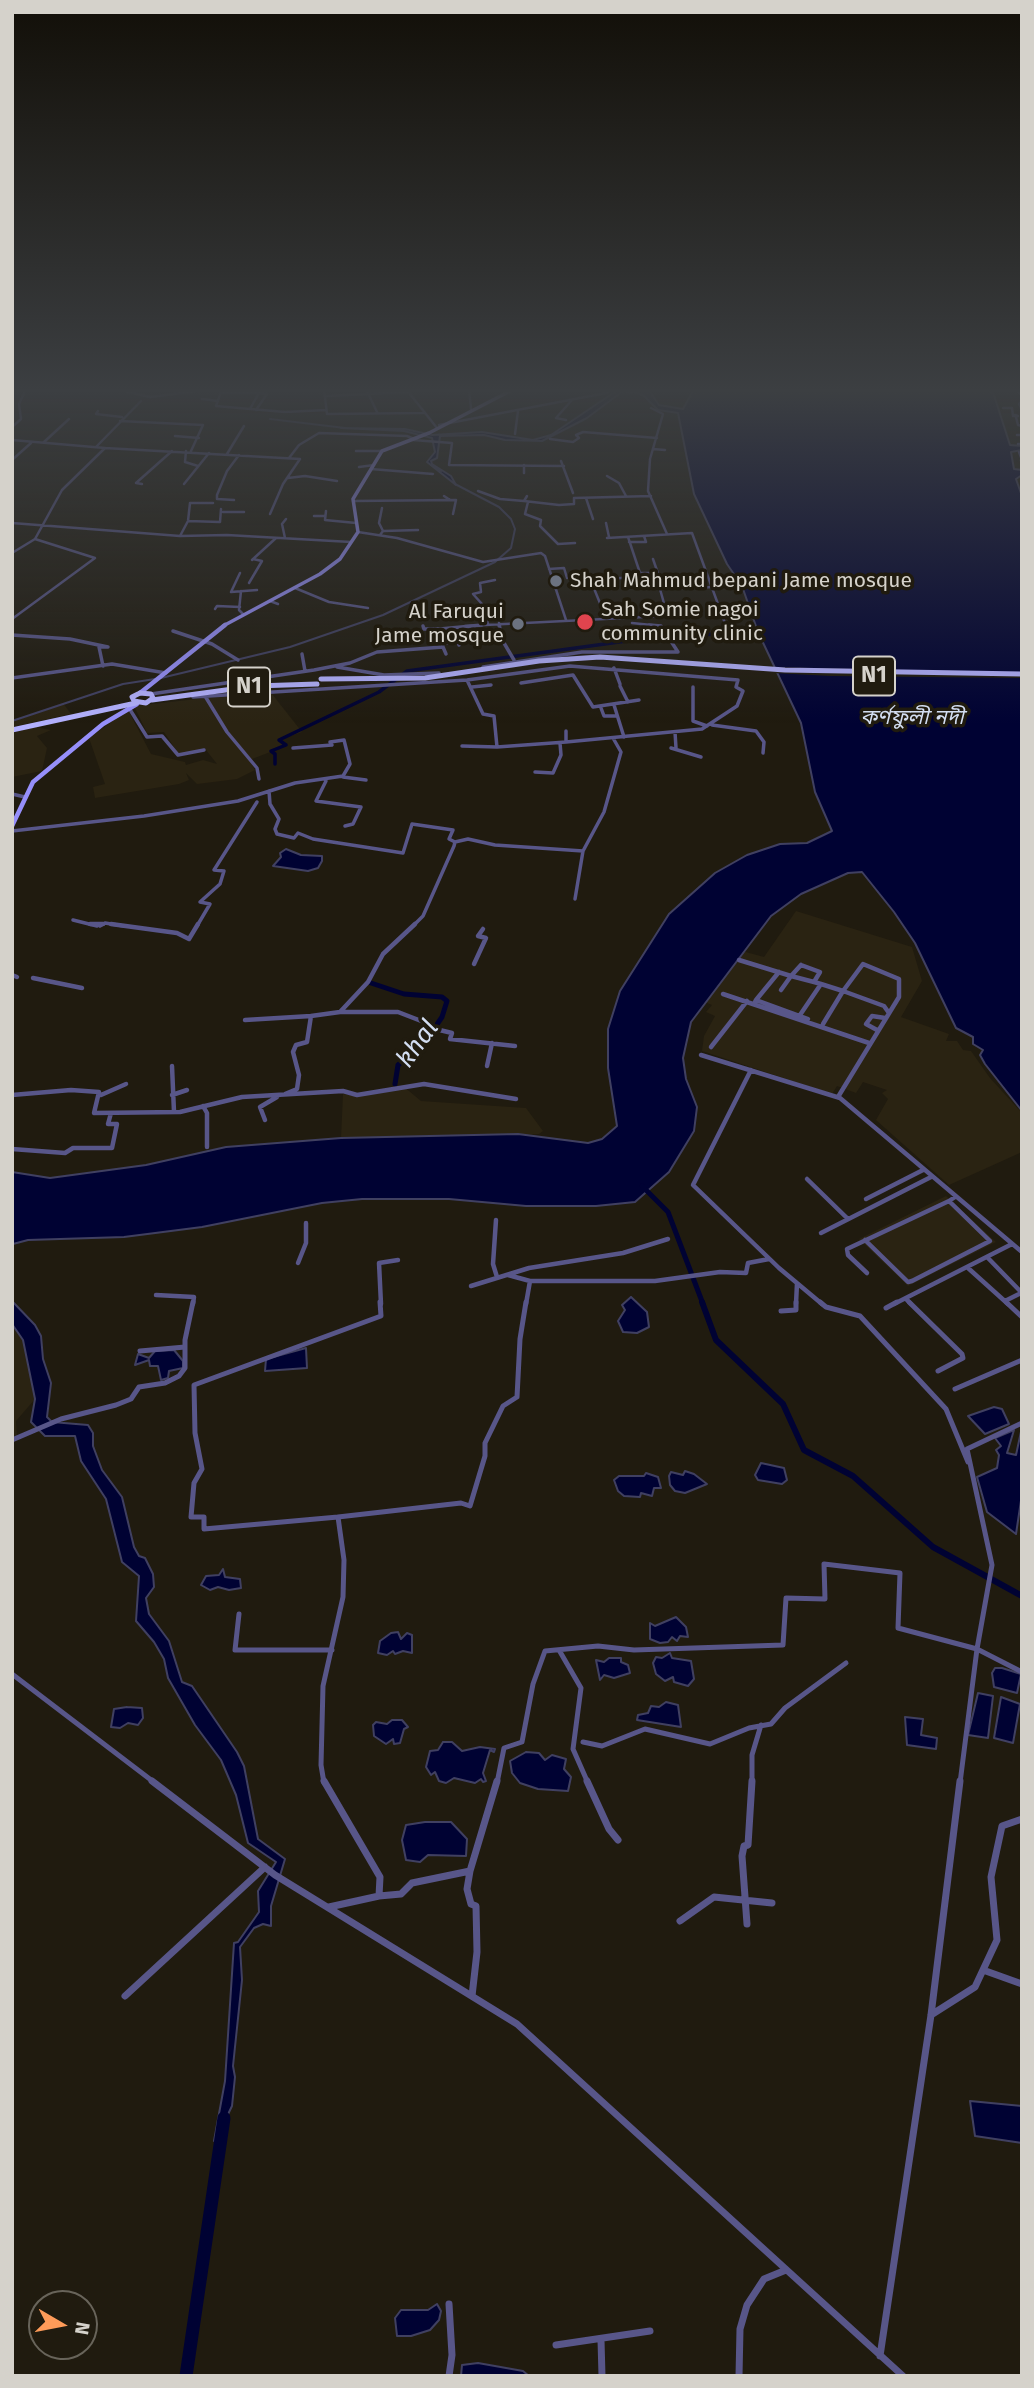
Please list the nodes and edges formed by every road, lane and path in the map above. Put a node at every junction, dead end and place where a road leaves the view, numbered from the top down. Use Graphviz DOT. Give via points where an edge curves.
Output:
graph roads {
  1 [pos="56,500"];
  2 [pos="277,500"];
  3 [pos="407,500"];
  4 [pos="456,500"];
  5 [pos="519,500"];
  6 [pos="574,500"];
  7 [pos="587,500"];
  8 [pos="653,500"];
  9 [pos="353,501"];
  10 [pos="526,501"];
  11 [pos="213,503"];
  12 [pos="382,508"];
  13 [pos="326,511"];
  14 [pos="244,512"];
  15 [pos="270,514"];
  16 [pos="453,514"];
  17 [pos="314,516"];
  18 [pos="324,516"];
  19 [pos="286,519"];
  20 [pos="593,519"];
  21 [pos="187,522"];
  22 [pos="12,523"];
  23 [pos="356,523"];
  24 [pos="606,523"];
  25 [pos="41,525"];
  26 [pos="418,530"];
  27 [pos="358,532"];
  28 [pos="381,533"];
  29 [pos="667,534"];
  30 [pos="180,536"];
  31 [pos="276,538"];
  32 [pos="285,538"];
  33 [pos="35,539"];
  34 [pos="629,539"];
  35 [pos="351,542"];
  36 [pos="575,543"];
  37 [pos="12,553"];
  38 [pos="653,559"];
  39 [pos="550,569"];
  40 [pos="240,573"];
  41 [pos="640,573"];
  42 [pos="657,573"];
  43 [pos="567,578"];
  44 [pos="495,580"];
  45 [pos="249,583"];
  46 [pos="714,587"];
  47 [pos="295,588"];
  48 [pos="663,588"];
  49 [pos="257,590"];
  50 [pos="241,591"];
  51 [pos="270,601"];
  52 [pos="278,604"];
  53 [pos="240,607"];
  54 [pos="368,608"];
  55 [pos="215,609"];
  56 [pos="243,614"];
  57 [pos="606,618"];
  58 [pos="12,619"];
  59 [pos="566,620"];
  60 [pos="499,623"];
  61 [pos="632,623"];
  62 [pos="488,624"];
  63 [pos="422,626"];
  64 [pos="440,629"];
  65 [pos="173,631"];
  66 [pos="727,631"];
  67 [pos="12,635"];
  68 [pos="203,642"];
  69 [pos="443,645"];
  70 [pos="459,645"];
  71 [pos="302,654"];
  72 [pos="446,654"];
  73 [pos="238,660"];
  74 [pos="515,661"];
  75 [pos="103,666"];
  76 [pos="570,666"];
  77 [pos="677,666"];
  78 [pos="726,667"];
  79 [pos="614,668"];
  80 [pos="314,670"];
  81 [pos="305,671"];
  82 [pos="521,671"];
  83 [pos="166,673"];
  84 [pos="676,674"];
  85 [pos="573,675"];
  86 [pos="1022,676"];
  87 [pos="12,678"];
  88 [pos="393,680"];
  89 [pos="467,680"];
  90 [pos="528,682"];
  91 [pos="521,683"];
  92 [pos="152,684"];
  93 [pos="491,685"];
  94 [pos="472,687"];
  95 [pos="693,687"];
  96 [pos="140,693"];
  97 [pos="152,696"];
  98 [pos="205,696"];
  99 [pos="639,700"];
  100 [pos="136,701"];
  101 [pos="628,702"];
  102 [pos="614,705"];
  103 [pos="129,708"];
  104 [pos="601,708"];
  105 [pos="617,716"];
  106 [pos="710,725"];
  107 [pos="12,729"];
  108 [pos="566,731"];
  109 [pos="675,732"];
  110 [pos="624,737"];
  111 [pos="613,738"];
  112 [pos="566,742"];
  113 [pos="560,743"];
  114 [pos="462,746"];
  115 [pos="497,747"];
  116 [pos="293,748"];
  117 [pos="204,750"];
  118 [pos="763,753"];
  119 [pos="701,757"];
  120 [pos="535,772"];
  121 [pos="341,777"];
  122 [pos="259,779"];
  123 [pos="327,780"];
  124 [pos="366,780"];
  125 [pos="12,781"];
  126 [pos="269,791"];
  127 [pos="12,792"];
  128 [pos="25,797"];
  129 [pos="257,802"];
  130 [pos="12,826"];
  131 [pos="345,826"];
  132 [pos="12,831"];
  133 [pos="455,842"];
  134 [pos="583,851"];
  135 [pos="575,899"];
  136 [pos="73,920"];
  137 [pos="483,929"];
  138 [pos="739,960"];
  139 [pos="474,964"];
  140 [pos="779,972"];
  141 [pos="790,975"];
  142 [pos="33,978"];
  143 [pos="814,982"];
  144 [pos="821,985"];
  145 [pos="82,988"];
  146 [pos="781,990"];
  147 [pos="843,991"];
  148 [pos="723,994"];
  149 [pos="755,1001"];
  150 [pos="747,1002"];
  151 [pos="340,1012"];
  152 [pos="800,1015"];
  153 [pos="888,1015"];
  154 [pos="311,1016"];
  155 [pos="245,1020"];
  156 [pos="809,1021"];
  157 [pos="877,1030"];
  158 [pos="492,1043"];
  159 [pos="869,1043"];
  160 [pos="515,1046"];
  161 [pos="711,1047"];
  162 [pos="701,1055"];
  163 [pos="172,1066"];
  164 [pos="487,1066"];
  165 [pos="751,1070"];
  166 [pos="126,1084"];
  167 [pos="187,1090"];
  168 [pos="12,1095"];
  169 [pos="101,1095"];
  170 [pos="172,1095"];
  171 [pos="280,1096"];
  172 [pos="838,1097"];
  173 [pos="516,1099"];
  174 [pos="203,1106"];
  175 [pos="174,1112"];
  176 [pos="111,1113"];
  177 [pos="265,1120"];
  178 [pos="207,1147"];
  179 [pos="12,1149"];
  180 [pos="923,1170"];
  181 [pos="931,1177"];
  182 [pos="807,1179"];
  183 [pos="956,1197"];
  184 [pos="866,1199"];
  185 [pos="949,1201"];
  186 [pos="848,1219"];
  187 [pos="496,1220"];
  188 [pos="306,1223"];
  189 [pos="821,1233"];
  190 [pos="668,1239"];
  191 [pos="864,1240"];
  192 [pos="1012,1244"];
  193 [pos="1022,1252"];
  194 [pos="987,1257"];
  195 [pos="770,1259"];
  196 [pos="398,1260"];
  197 [pos="298,1263"];
  198 [pos="968,1268"];
  199 [pos="867,1273"];
  200 [pos="508,1275"];
  201 [pos="497,1277"];
  202 [pos="530,1281"];
  203 [pos="797,1283"];
  204 [pos="471,1286"];
  205 [pos="1022,1293"];
  206 [pos="156,1295"];
  207 [pos="906,1299"];
  208 [pos="1004,1301"];
  209 [pos="886,1308"];
  210 [pos="780,1311"];
  211 [pos="1022,1317"];
  212 [pos="185,1347"];
  213 [pos="140,1351"];
  214 [pos="1022,1360"];
  215 [pos="938,1371"];
  216 [pos="956,1389"];
  217 [pos="1022,1423"];
  218 [pos="12,1440"];
  219 [pos="971,1466"];
  220 [pos="338,1517"];
  221 [pos="239,1614"];
  222 [pos="977,1649"];
  223 [pos="332,1650"];
  224 [pos="559,1650"];
  225 [pos="846,1663"];
  226 [pos="1022,1671"];
  227 [pos="12,1674"];
  228 [pos="761,1724"];
  229 [pos="583,1742"];
  230 [pos="1022,1819"];
  231 [pos="618,1840"];
  232 [pos="266,1868"];
  233 [pos="470,1871"];
  234 [pos="379,1896"];
  235 [pos="744,1898"];
  236 [pos="772,1902"];
  237 [pos="328,1907"];
  238 [pos="680,1921"];
  239 [pos="747,1924"];
  240 [pos="983,1970"];
  241 [pos="1022,1984"];
  242 [pos="125,1996"];
  243 [pos="472,1996"];
  244 [pos="931,2015"];
  245 [pos="786,2270"];
  246 [pos="449,2304"];
  247 [pos="650,2331"];
  248 [pos="601,2340"];
  249 [pos="556,2345"];
  250 [pos="880,2357"];
  251 [pos="449,2376"];
  252 [pos="602,2376"];
  253 [pos="739,2376"];
  254 [pos="903,2376"];
  1 -- 25 [label="street"];
  2 -- 15 [label="street"];
  3 -- 9 [label="street"];
  4 -- 16 [label="street"];
  5 -- 10 [label="street"];
  6 -- 10 [label="street" via="559,505"];
  7 -- 20 [label="street"];
  8 -- 29 [label="street"];
  9 -- 23 [label="main road"];
  10 -- 36 [label="street" via="525,514 541,520 540,526 558,544"];
  11 -- 21 [label="street" via="190,503"];
  12 -- 28 [label="street"];
  13 -- 18 [label="street"];
  14 -- 21 [label="street" via="222,510 220,522"];
  17 -- 18 [label="street"];
  18 -- 23 [label="street" via="325,520"];
  19 -- 32 [label="street" via="282,524"];
  21 -- 30 [label="street"];
  22 -- 25 [label="street"];
  23 -- 27 [label="main road"];
  24 -- 34 [label="street" via="608,537"];
  25 -- 30 [label="street"];
  25 -- 33 [label="street"];
  26 -- 28 [label="street"];
  27 -- 28 [label="street"];
  27 -- 35 [label="main road"];
  28 -- 39 [label="street" via="483,562 541,553"];
  29 -- 34 [label="street" via="644,536 646,542"];
  29 -- 46 [label="street" via="692,534"];
  30 -- 31 [label="street"];
  31 -- 32 [label="street"];
  31 -- 45 [label="street" via="252,559 262,561"];
  32 -- 35 [label="street"];
  33 -- 37 [label="street"];
  33 -- 58 [label="street" via="95,558"];
  34 -- 41 [label="street"];
  35 -- 47 [label="main road" via="332,566"];
  38 -- 42 [label="street"];
  39 -- 43 [label="street" via="564,568"];
  39 -- 59 [label="street"];
  40 -- 50 [label="street" via="231,592"];
  41 -- 42 [label="street"];
  41 -- 57 [label="street" via="592,581"];
  42 -- 48 [label="street"];
  44 -- 62 [label="street" via="480,583 481,592 474,594"];
  46 -- 48 [label="street"];
  46 -- 66 [label="street"];
  47 -- 51 [label="main road"];
  47 -- 54 [label="street" via="329,602"];
  48 -- 57 [label="street" via="666,615"];
  49 -- 50 [label="street"];
  50 -- 53 [label="street"];
  51 -- 52 [label="street"];
  51 -- 56 [label="main road"];
  53 -- 55 [label="street"];
  53 -- 56 [label="street"];
  56 -- 68 [label="main road"];
  57 -- 59 [label="street"];
  59 -- 60 [label="street"];
  60 -- 62 [label="street"];
  60 -- 74 [label="street"];
  61 -- 74 [label="street" via="659,625 678,652 589,651"];
  62 -- 64 [label="street"];
  63 -- 64 [label="street"];
  64 -- 69 [label="street"];
  65 -- 68 [label="street"];
  67 -- 75 [label="street" via="108,647 99,647"];
  68 -- 73 [label="street"];
  68 -- 83 [label="main road"];
  69 -- 70 [label="street"];
  69 -- 72 [label="street"];
  69 -- 80 [label="street" via="377,652"];
  71 -- 81 [label="street"];
  74 -- 88 [label="street"];
  75 -- 83 [label="street"];
  75 -- 87 [label="street"];
  76 -- 79 [label="street"];
  76 -- 82 [label="street"];
  76 -- 85 [label="street"];
  77 -- 84 [label="street"];
  78 -- 86 [label="highway, N1" via="879,676"];
  78 -- 88 [label="highway, N1" via="600,659 540,663 460,677"];
  78 -- 88 [label="highway, N1" via="569,658"];
  79 -- 84 [label="street"];
  79 -- 101 [label="street"];
  80 -- 81 [label="street"];
  80 -- 88 [label="street" via="339,668"];
  81 -- 97 [label="street"];
  82 -- 89 [label="street"];
  82 -- 90 [label="street"];
  83 -- 92 [label="main road"];
  84 -- 106 [label="street" via="738,680 736,687 743,691 737,706"];
  85 -- 90 [label="street"];
  85 -- 104 [label="street" via="593,707"];
  88 -- 89 [label="street"];
  88 -- 97 [label="highway, N1" via="319,681"];
  88 -- 98 [label="street"];
  89 -- 94 [label="street"];
  90 -- 91 [label="street"];
  92 -- 96 [label="main road"];
  92 -- 97 [label="main road"];
  93 -- 94 [label="street"];
  94 -- 115 [label="street" via="483,714 494,716"];
  95 -- 106 [label="street" via="693,721"];
  96 -- 97 [label="highway, N1"];
  96 -- 100 [label="highway, N1"];
  97 -- 98 [label="street"];
  97 -- 100 [label="highway, N1"];
  98 -- 122 [label="street" via="257,768"];
  99 -- 101 [label="street"];
  100 -- 103 [label="main road"];
  100 -- 107 [label="highway, N1"];
  101 -- 102 [label="street"];
  102 -- 104 [label="street"];
  102 -- 105 [label="street"];
  103 -- 117 [label="street" via="147,737 162,736 178,755"];
  103 -- 128 [label="main road" via="33,782"];
  104 -- 105 [label="street" via="604,716"];
  105 -- 110 [label="street"];
  106 -- 109 [label="street"];
  106 -- 118 [label="street" via="756,731 764,742"];
  108 -- 112 [label="street"];
  109 -- 110 [label="street"];
  109 -- 119 [label="street" via="676,752"];
  110 -- 111 [label="street"];
  111 -- 112 [label="street"];
  111 -- 134 [label="street" via="621,752 604,812"];
  112 -- 113 [label="street"];
  113 -- 115 [label="street"];
  113 -- 120 [label="street" via="561,755 553,773"];
  114 -- 115 [label="street"];
  116 -- 121 [label="street" via="344,740 349,764"];
  121 -- 123 [label="street"];
  121 -- 124 [label="street"];
  123 -- 126 [label="street"];
  123 -- 131 [label="street" via="316,801 361,807 353,824"];
  125 -- 127 [label="street"];
  126 -- 132 [label="street" via="144,816"];
  126 -- 133 [label="street" via="279,819 277,834 294,838 298,833 403,853 412,824 450,828 449,839"];
  127 -- 128 [label="street"];
  128 -- 130 [label="main road"];
  129 -- 136 [label="street" via="214,870 224,871 220,884 200,902 210,904 190,939 177,933"];
  133 -- 134 [label="street" via="468,839"];
  133 -- 151 [label="street" via="423,916 383,954 368,982"];
  134 -- 135 [label="street"];
  137 -- 139 [label="street" via="478,936 486,938"];
  138 -- 140 [label="street"];
  140 -- 141 [label="street"];
  140 -- 149 [label="street"];
  141 -- 143 [label="street"];
  141 -- 143 [label="street" via="802,965 820,972"];
  141 -- 146 [label="street"];
  142 -- 145 [label="street"];
  143 -- 144 [label="street"];
  144 -- 147 [label="street"];
  144 -- 152 [label="street"];
  147 -- 153 [label="street" via="884,1006"];
  147 -- 153 [label="street" via="863,964 879,968 900,983 899,997"];
  147 -- 156 [label="street" via="825,1024"];
  148 -- 150 [label="street"];
  149 -- 150 [label="street"];
  149 -- 152 [label="street"];
  149 -- 156 [label="street"];
  150 -- 161 [label="street"];
  151 -- 154 [label="street"];
  151 -- 158 [label="street" via="398,1012 429,1024 426,1027 452,1033 450,1039"];
  152 -- 156 [label="street"];
  153 -- 157 [label="street"];
  153 -- 157 [label="street" via="870,1017 866,1024"];
  154 -- 155 [label="street"];
  154 -- 171 [label="street" via="307,1042 296,1045 293,1052 297,1089"];
  156 -- 159 [label="street"];
  157 -- 159 [label="street"];
  158 -- 160 [label="street"];
  158 -- 164 [label="street"];
  159 -- 172 [label="street"];
  162 -- 165 [label="street"];
  163 -- 170 [label="street"];
  165 -- 172 [label="street"];
  165 -- 195 [label="street" via="692,1183"];
  166 -- 169 [label="street"];
  167 -- 170 [label="street"];
  168 -- 169 [label="street" via="71,1090"];
  169 -- 176 [label="street" via="93,1113"];
  170 -- 175 [label="street"];
  171 -- 173 [label="street" via="343,1091 357,1095 424,1084"];
  171 -- 174 [label="street" via="242,1097"];
  171 -- 177 [label="street" via="260,1107"];
  172 -- 180 [label="street"];
  174 -- 175 [label="street"];
  174 -- 178 [label="street"];
  175 -- 176 [label="street"];
  176 -- 179 [label="street" via="108,1124 117,1124 112,1148 73,1148 65,1153"];
  180 -- 181 [label="street"];
  180 -- 184 [label="street"];
  181 -- 183 [label="street"];
  181 -- 186 [label="street"];
  182 -- 186 [label="street"];
  183 -- 185 [label="street"];
  183 -- 192 [label="street"];
  185 -- 191 [label="street"];
  185 -- 191 [label="street" via="990,1241 909,1282"];
  186 -- 189 [label="street"];
  187 -- 201 [label="street" via="493,1264"];
  188 -- 197 [label="street" via="306,1243"];
  190 -- 200 [label="street" via="623,1253"];
  191 -- 199 [label="street" via="847,1253"];
  192 -- 193 [label="street"];
  192 -- 194 [label="street"];
  194 -- 198 [label="street"];
  194 -- 205 [label="street"];
  195 -- 202 [label="street" via="748,1264 746,1273 655,1281"];
  195 -- 203 [label="street"];
  196 -- 220 [label="street" via="379,1263 382,1316 194,1385 195,1433 202,1469 194,1483 191,1517 204,1517 204,1529"];
  198 -- 207 [label="street"];
  198 -- 208 [label="street"];
  200 -- 201 [label="street"];
  200 -- 202 [label="street"];
  201 -- 204 [label="street"];
  202 -- 220 [label="street" via="517,1397 503,1406 485,1443 470,1506 461,1503"];
  203 -- 210 [label="street" via="796,1310"];
  203 -- 219 [label="street" via="830,1309 856,1313 911,1368 946,1409"];
  205 -- 208 [label="street"];
  206 -- 212 [label="street" via="194,1297"];
  207 -- 209 [label="street"];
  207 -- 215 [label="street" via="962,1354 963,1358"];
  208 -- 211 [label="street"];
  212 -- 213 [label="street"];
  212 -- 218 [label="street" via="185,1368 179,1376 139,1387 131,1399 116,1405 56,1421"];
  214 -- 216 [label="street"];
  217 -- 219 [label="street" via="968,1447"];
  219 -- 222 [label="street" via="992,1565"];
  220 -- 223 [label="street" via="344,1586"];
  221 -- 223 [label="street" via="235,1650"];
  222 -- 224 [label="street" via="898,1628 900,1573 824,1564 825,1598 786,1598 783,1645"];
  222 -- 226 [label="street"];
  222 -- 244 [label="street"];
  223 -- 234 [label="street" via="323,1686 324,1783 380,1877"];
  224 -- 231 [label="street" via="581,1688 573,1749"];
  224 -- 233 [label="street" via="545,1651 533,1684 522,1742 504,1748"];
  225 -- 228 [label="street" via="785,1708 771,1724"];
  227 -- 232 [label="street"];
  228 -- 229 [label="street" via="710,1744 645,1729 602,1746"];
  228 -- 235 [label="street" via="751,1755 751,1813 748,1845 742,1856"];
  230 -- 240 [label="street" via="1002,1826 991,1877 996,1940"];
  232 -- 237 [label="street"];
  232 -- 242 [label="street"];
  233 -- 234 [label="street" via="412,1883 401,1894"];
  233 -- 243 [label="street" via="467,1889 476,1906 477,1952"];
  234 -- 237 [label="street"];
  235 -- 236 [label="street"];
  235 -- 238 [label="street" via="714,1897"];
  235 -- 239 [label="street"];
  237 -- 243 [label="street"];
  240 -- 241 [label="street"];
  240 -- 244 [label="street" via="975,1987"];
  243 -- 245 [label="street" via="517,2024"];
  244 -- 250 [label="street"];
  245 -- 250 [label="street"];
  245 -- 253 [label="street" via="764,2279 747,2305 740,2329"];
  246 -- 251 [label="street"];
  247 -- 248 [label="street"];
  248 -- 249 [label="street"];
  248 -- 252 [label="street"];
  250 -- 254 [label="street"];
}
